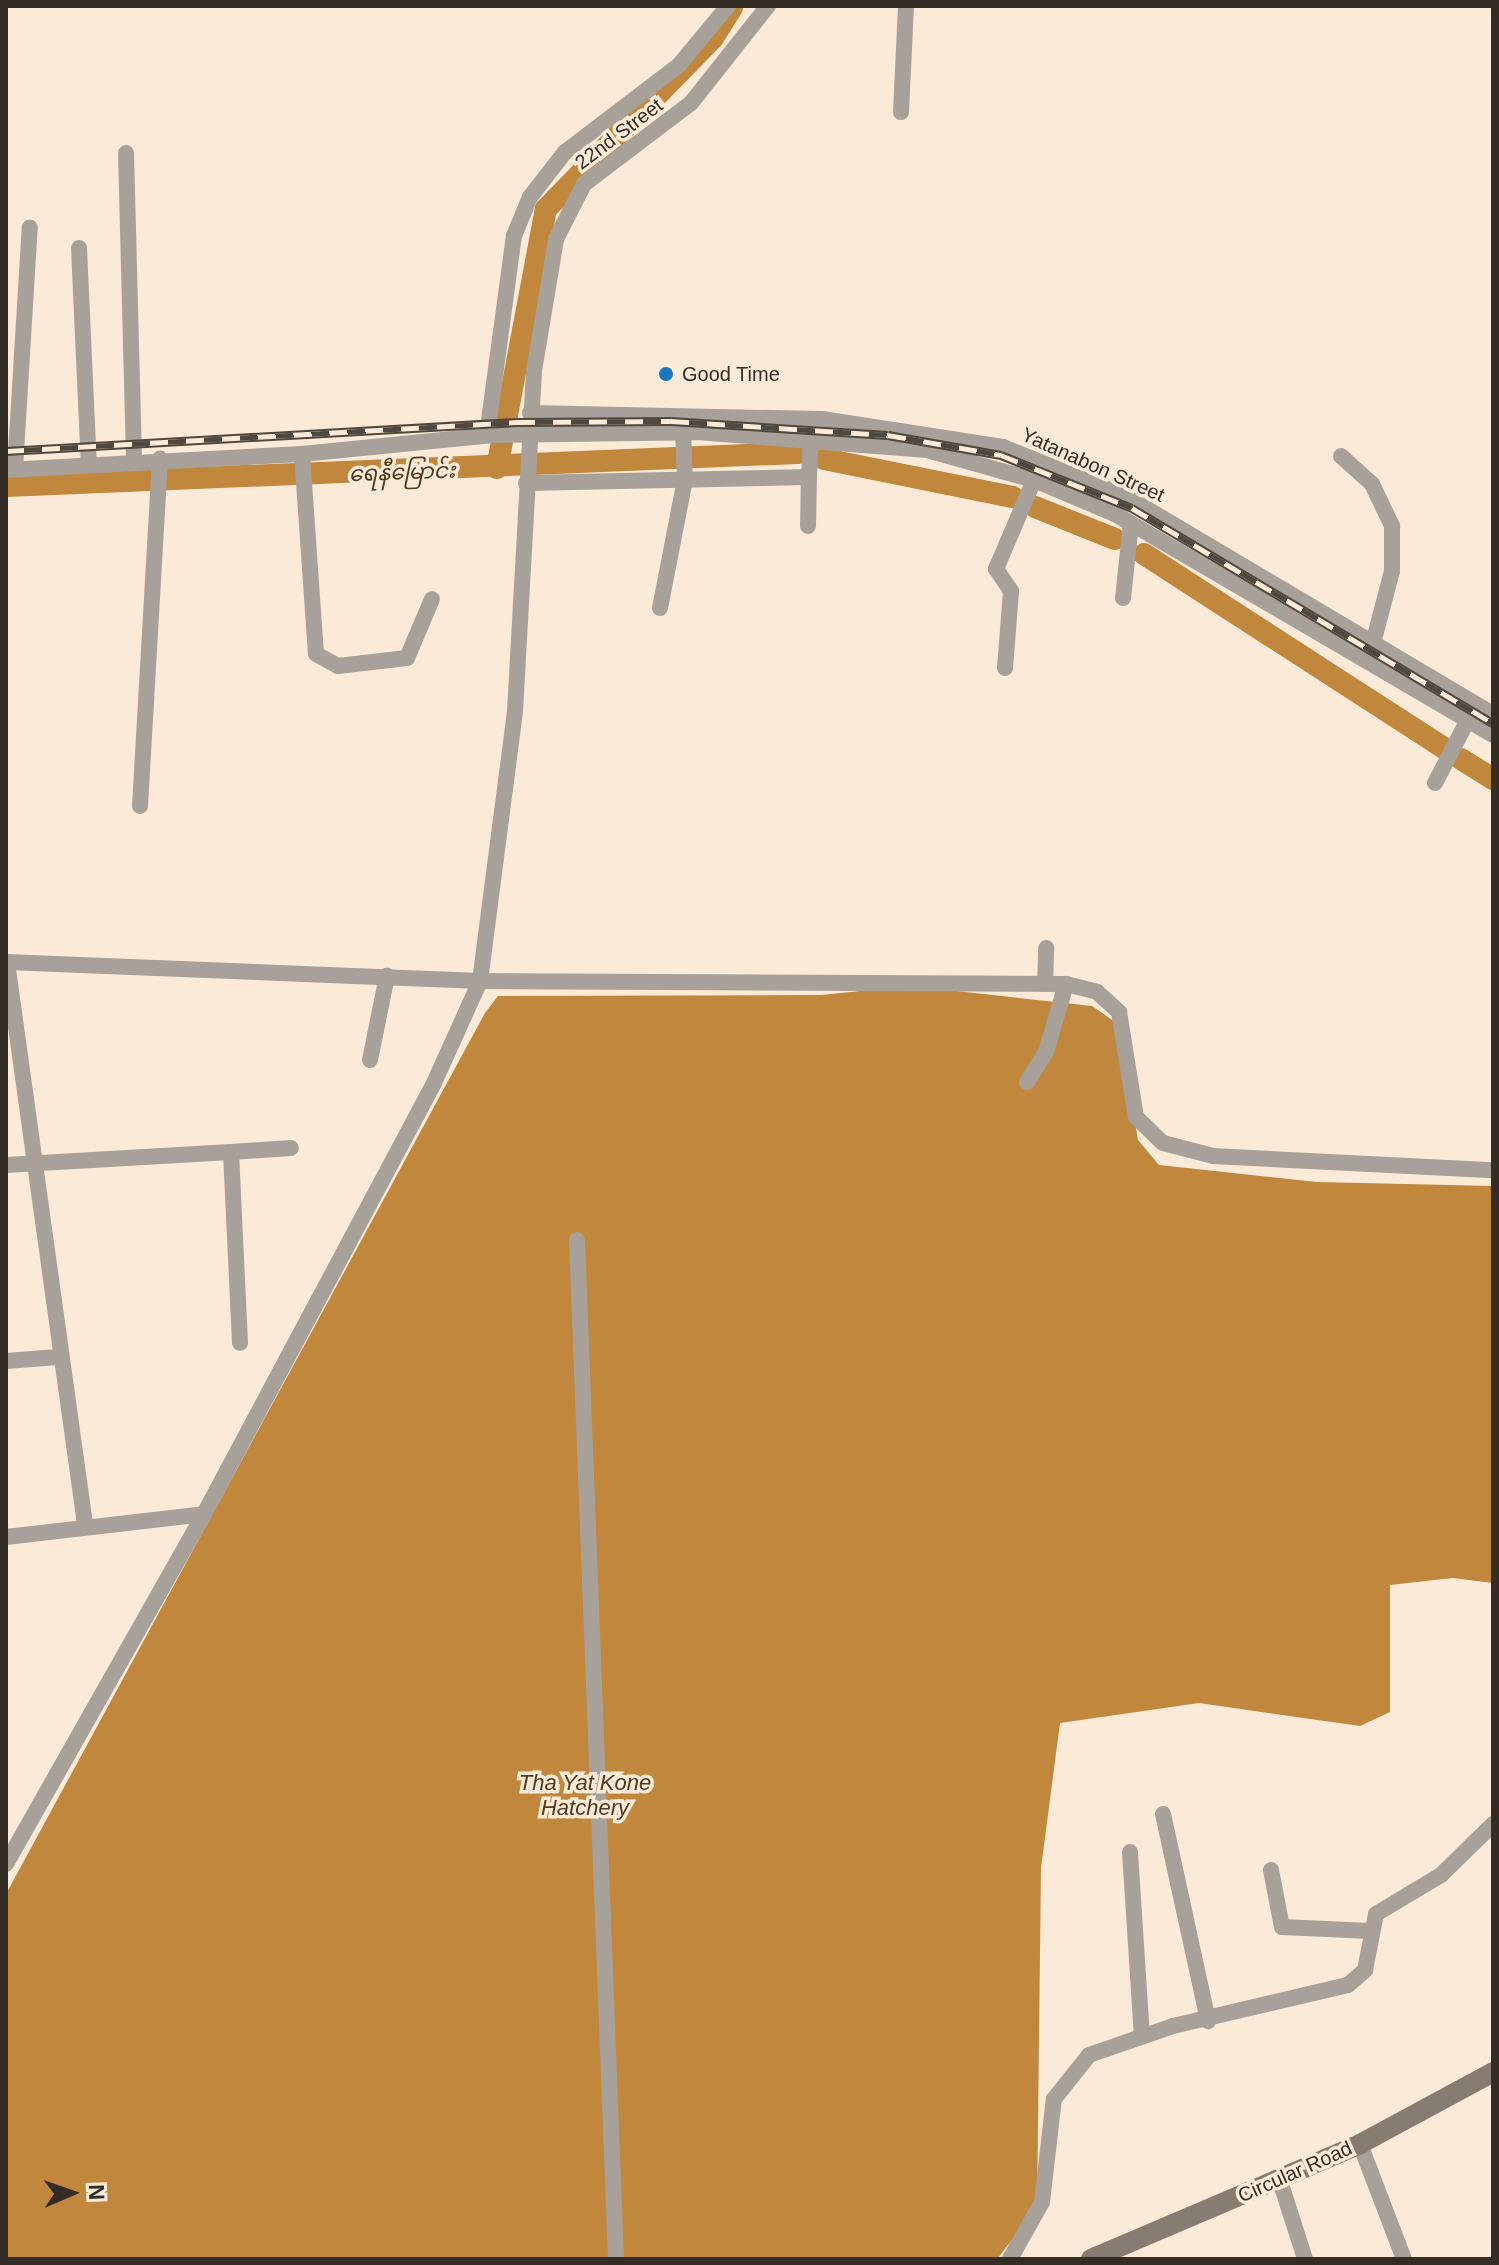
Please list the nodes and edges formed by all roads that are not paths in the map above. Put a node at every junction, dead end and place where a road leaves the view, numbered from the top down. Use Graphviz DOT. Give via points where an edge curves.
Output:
graph roads {
  1 [pos="728,6"];
  2 [pos="768,6"];
  3 [pos="906,6"];
  4 [pos="901,112"];
  5 [pos="126,153"];
  6 [pos="30,227"];
  7 [pos="79,248"];
  8 [pos="530,413"];
  9 [pos="490,435"];
  10 [pos="524,438"];
  11 [pos="684,438"];
  12 [pos="811,441"];
  13 [pos="302,454"];
  14 [pos="1341,456"];
  15 [pos="160,459"];
  16 [pos="134,462"];
  17 [pos="89,465"];
  18 [pos="11,469"];
  19 [pos="685,470"];
  20 [pos="809,472"];
  21 [pos="526,478"];
  22 [pos="1034,480"];
  23 [pos="1131,523"];
  24 [pos="808,526"];
  25 [pos="1264,575"];
  26 [pos="1253,591"];
  27 [pos="1123,598"];
  28 [pos="432,599"];
  29 [pos="660,608"];
  30 [pos="1376,640"];
  31 [pos="1366,660"];
  32 [pos="1005,668"];
  33 [pos="1475,703"];
  34 [pos="1493,714"];
  35 [pos="1468,720"];
  36 [pos="1493,735"];
  37 [pos="1435,783"];
  38 [pos="140,806"];
  39 [pos="1046,948"];
  40 [pos="6,962"];
  41 [pos="387,976"];
  42 [pos="480,981"];
  43 [pos="1045,984"];
  44 [pos="1066,984"];
  45 [pos="370,1060"];
  46 [pos="1027,1082"];
  47 [pos="291,1148"];
  48 [pos="231,1152"];
  49 [pos="31,1162"];
  50 [pos="6,1165"];
  51 [pos="1493,1170"];
  52 [pos="577,1240"];
  53 [pos="240,1343"];
  54 [pos="58,1357"];
  55 [pos="6,1361"];
  56 [pos="204,1514"];
  57 [pos="85,1524"];
  58 [pos="6,1537"];
  59 [pos="1163,1814"];
  60 [pos="1493,1824"];
  61 [pos="1130,1852"];
  62 [pos="6,1864"];
  63 [pos="1271,1870"];
  64 [pos="1371,1931"];
  65 [pos="1208,2021"];
  66 [pos="1142,2036"];
  67 [pos="1493,2072"];
  68 [pos="1360,2144"];
  69 [pos="1280,2181"];
  70 [pos="1114,2254"];
  71 [pos="616,2259"];
  72 [pos="1010,2259"];
  73 [pos="1091,2259"];
  74 [pos="1305,2259"];
  75 [pos="1404,2259"];
  1 -- 9 [label="street" via="679,65 565,152 530,197 514,236"];
  2 -- 8 [label="street, 22nd Street" via="723,72 584,184 570,205 551,262"];
  3 -- 4 [label="street"];
  5 -- 16 [label="street"];
  6 -- 18 [label="street"];
  7 -- 17 [label="street"];
  8 -- 10 [label="street, 22nd Street"];
  8 -- 25 [label="street, Yatanabon Street" via="822,419 976,439 1127,497"];
  9 -- 10 [label="street"];
  9 -- 13 [label="street"];
  10 -- 11 [label="street"];
  10 -- 21 [label="street, 22nd Street"];
  11 -- 12 [label="street"];
  11 -- 19 [label="street"];
  12 -- 20 [label="street"];
  12 -- 22 [label="street" via="927,450"];
  13 -- 15 [label="street"];
  13 -- 28 [label="street" via="309,630 316,654 330,665 407,658"];
  14 -- 30 [label="street" via="1372,484 1392,526 1392,571"];
  15 -- 16 [label="street"];
  15 -- 38 [label="street"];
  16 -- 17 [label="street"];
  17 -- 18 [label="street"];
  19 -- 20 [label="street"];
  19 -- 21 [label="street"];
  19 -- 29 [label="street"];
  20 -- 24 [label="street"];
  21 -- 42 [label="street, 22nd Street" via="515,711"];
  22 -- 23 [label="street"];
  22 -- 32 [label="street" via="996,569 1011,591"];
  23 -- 26 [label="street"];
  23 -- 27 [label="street"];
  25 -- 26 [label="street"];
  25 -- 30 [label="street, Yatanabon Street"];
  26 -- 31 [label="street"];
  30 -- 31 [label="street"];
  30 -- 33 [label="street, Yatanabon Street"];
  31 -- 35 [label="street"];
  33 -- 34 [label="street, Yatanabon Street"];
  33 -- 35 [label="street"];
  35 -- 36 [label="street"];
  35 -- 37 [label="street"];
  39 -- 43 [label="street"];
  40 -- 41 [label="street"];
  40 -- 49 [label="street"];
  41 -- 42 [label="street"];
  41 -- 45 [label="street"];
  42 -- 43 [label="street"];
  42 -- 56 [label="street, 22nd Street" via="434,1083"];
  43 -- 44 [label="street"];
  44 -- 46 [label="street" via="1046,1052"];
  44 -- 51 [label="street" via="1097,992 1119,1012 1136,1117 1163,1143 1213,1156"];
  47 -- 48 [label="street"];
  48 -- 49 [label="street"];
  48 -- 53 [label="street"];
  49 -- 50 [label="street"];
  49 -- 54 [label="street"];
  52 -- 71 [label="street"];
  54 -- 55 [label="street"];
  54 -- 57 [label="street"];
  56 -- 57 [label="street"];
  56 -- 62 [label="street, 22nd Street"];
  57 -- 58 [label="street"];
  59 -- 65 [label="street"];
  60 -- 64 [label="street" via="1441,1875 1376,1914"];
  61 -- 66 [label="street"];
  63 -- 64 [label="street" via="1282,1927"];
  64 -- 65 [label="street" via="1365,1970 1322,1996"];
  65 -- 66 [label="street"];
  66 -- 72 [label="street" via="1089,2055 1062,2080 1048,2123 1042,2202"];
  67 -- 68 [label="street, Circular Road"];
  68 -- 69 [label="street, Circular Road"];
  68 -- 75 [label="street"];
  69 -- 70 [label="street, Circular Road"];
  69 -- 74 [label="street"];
  70 -- 73 [label="street, Circular Road"];
}
